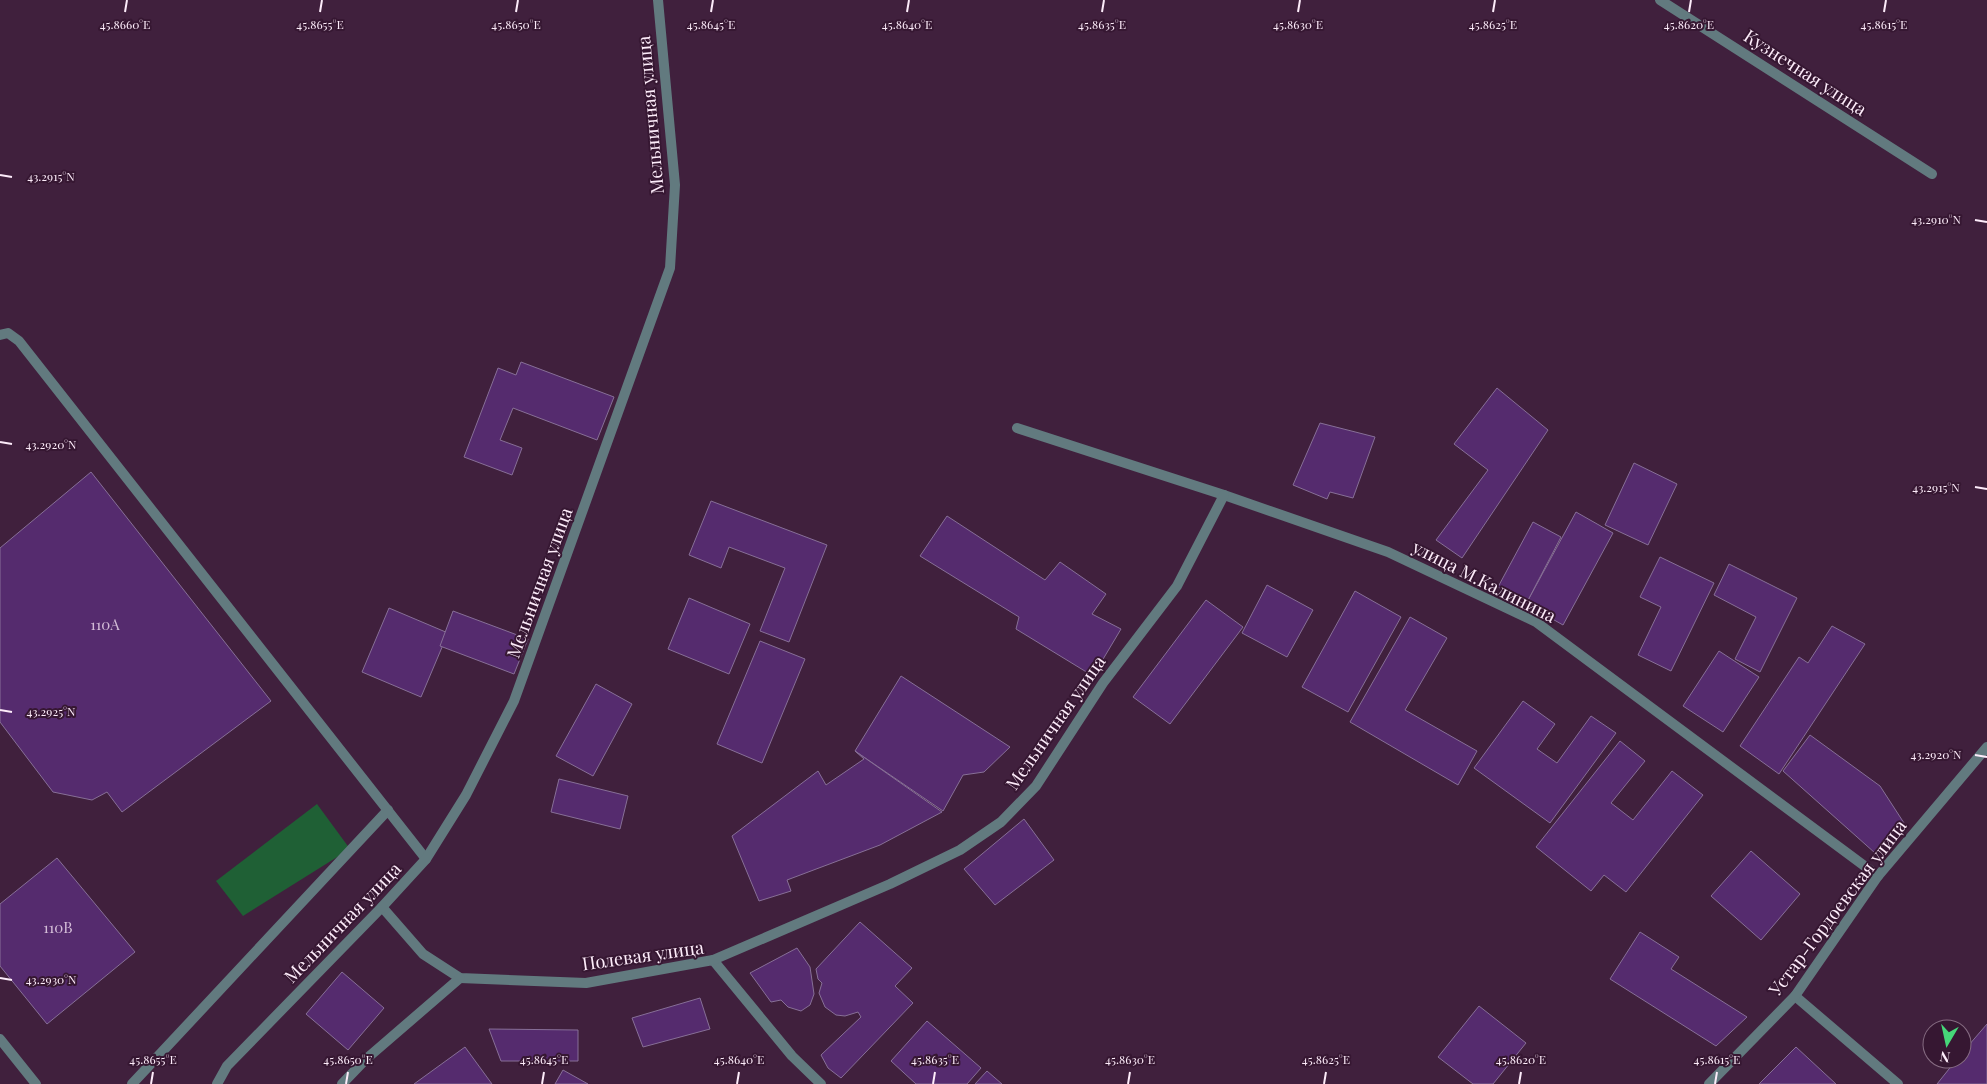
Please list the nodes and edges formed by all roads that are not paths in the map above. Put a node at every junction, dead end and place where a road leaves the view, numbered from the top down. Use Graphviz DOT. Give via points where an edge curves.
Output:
graph roads {
  1 [pos="658,0"];
  2 [pos="1660,0"];
  3 [pos="1932,174"];
  4 [pos="0,335"];
  5 [pos="1017,428"];
  6 [pos="1224,495"];
  7 [pos="1987,747"];
  8 [pos="388,810"];
  9 [pos="426,859"];
  10 [pos="1878,876"];
  11 [pos="382,907"];
  12 [pos="713,960"];
  13 [pos="460,978"];
  14 [pos="1795,996"];
  15 [pos="0,1039"];
  16 [pos="36,1084"];
  17 [pos="132,1084"];
  18 [pos="217,1084"];
  19 [pos="342,1084"];
  20 [pos="821,1084"];
  21 [pos="1709,1084"];
  22 [pos="1898,1084"];
  1 -- 9 [label="street, Мельничная улица" via="675,185 670,268 514,702 466,796"];
  2 -- 3 [label="street, Кузнечная улица"];
  4 -- 8 [label="street" via="8,333 19,341"];
  5 -- 6 [label="street, улица М.Калинина"];
  6 -- 10 [label="street, улица М.Калинина" via="1388,552 1536,622"];
  6 -- 12 [label="street, Мельничная улица" via="1177,586 1103,683 1036,786 1002,822 960,850 890,884"];
  7 -- 10 [label="street, Устар-Гордоевская улица"];
  8 -- 9 [label="street"];
  8 -- 17 [label="street"];
  9 -- 11 [label="street, Мельничная улица"];
  10 -- 14 [label="street, Устар-Гордоевская улица"];
  11 -- 13 [label="street" via="423,954"];
  11 -- 18 [label="street, Мельничная улица" via="227,1066"];
  12 -- 13 [label="street, Полевая улица" via="586,983"];
  12 -- 20 [label="street, Полевая улица" via="792,1056"];
  13 -- 19 [label="street"];
  14 -- 21 [label="street, Устар-Гордоевская улица"];
  14 -- 22 [label="street"];
  15 -- 16 [label="street"];
}
